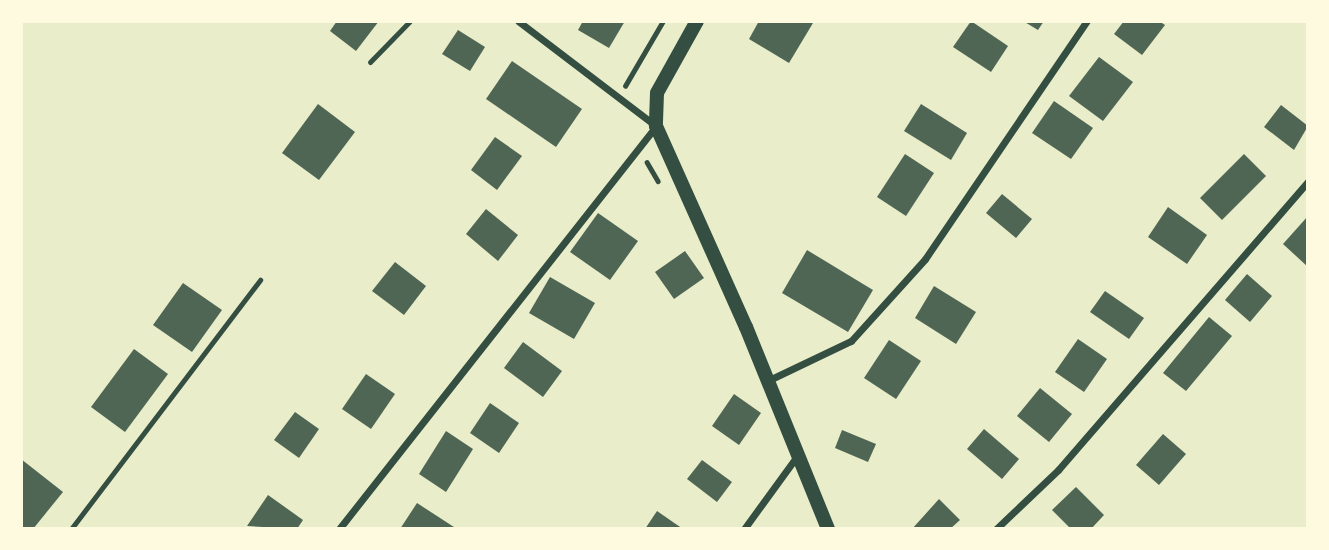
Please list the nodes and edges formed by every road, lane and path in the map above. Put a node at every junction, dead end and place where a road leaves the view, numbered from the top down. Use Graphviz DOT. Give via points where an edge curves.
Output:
graph roads {
  1 [pos="410,21"];
  2 [pos="518,21"];
  3 [pos="663,21"];
  4 [pos="697,21"];
  5 [pos="1087,21"];
  6 [pos="638,58"];
  7 [pos="370,62"];
  8 [pos="656,126"];
  9 [pos="1308,181"];
  10 [pos="260,280"];
  11 [pos="767,381"];
  12 [pos="797,456"];
  13 [pos="71,529"];
  14 [pos="339,529"];
  15 [pos="744,529"];
  16 [pos="828,529"];
  17 [pos="996,529"];
  1 -- 7 [label="lane"];
  2 -- 8 [label="street"];
  3 -- 6 [label="path"];
  4 -- 8 [label="main road" via="657,93"];
  5 -- 11 [label="street" via="925,259 851,341"];
  8 -- 11 [label="main road"];
  8 -- 14 [label="street"];
  9 -- 17 [label="street" via="1058,470"];
  10 -- 13 [label="lane"];
  11 -- 12 [label="main road"];
  12 -- 15 [label="street"];
  12 -- 16 [label="main road"];
}
